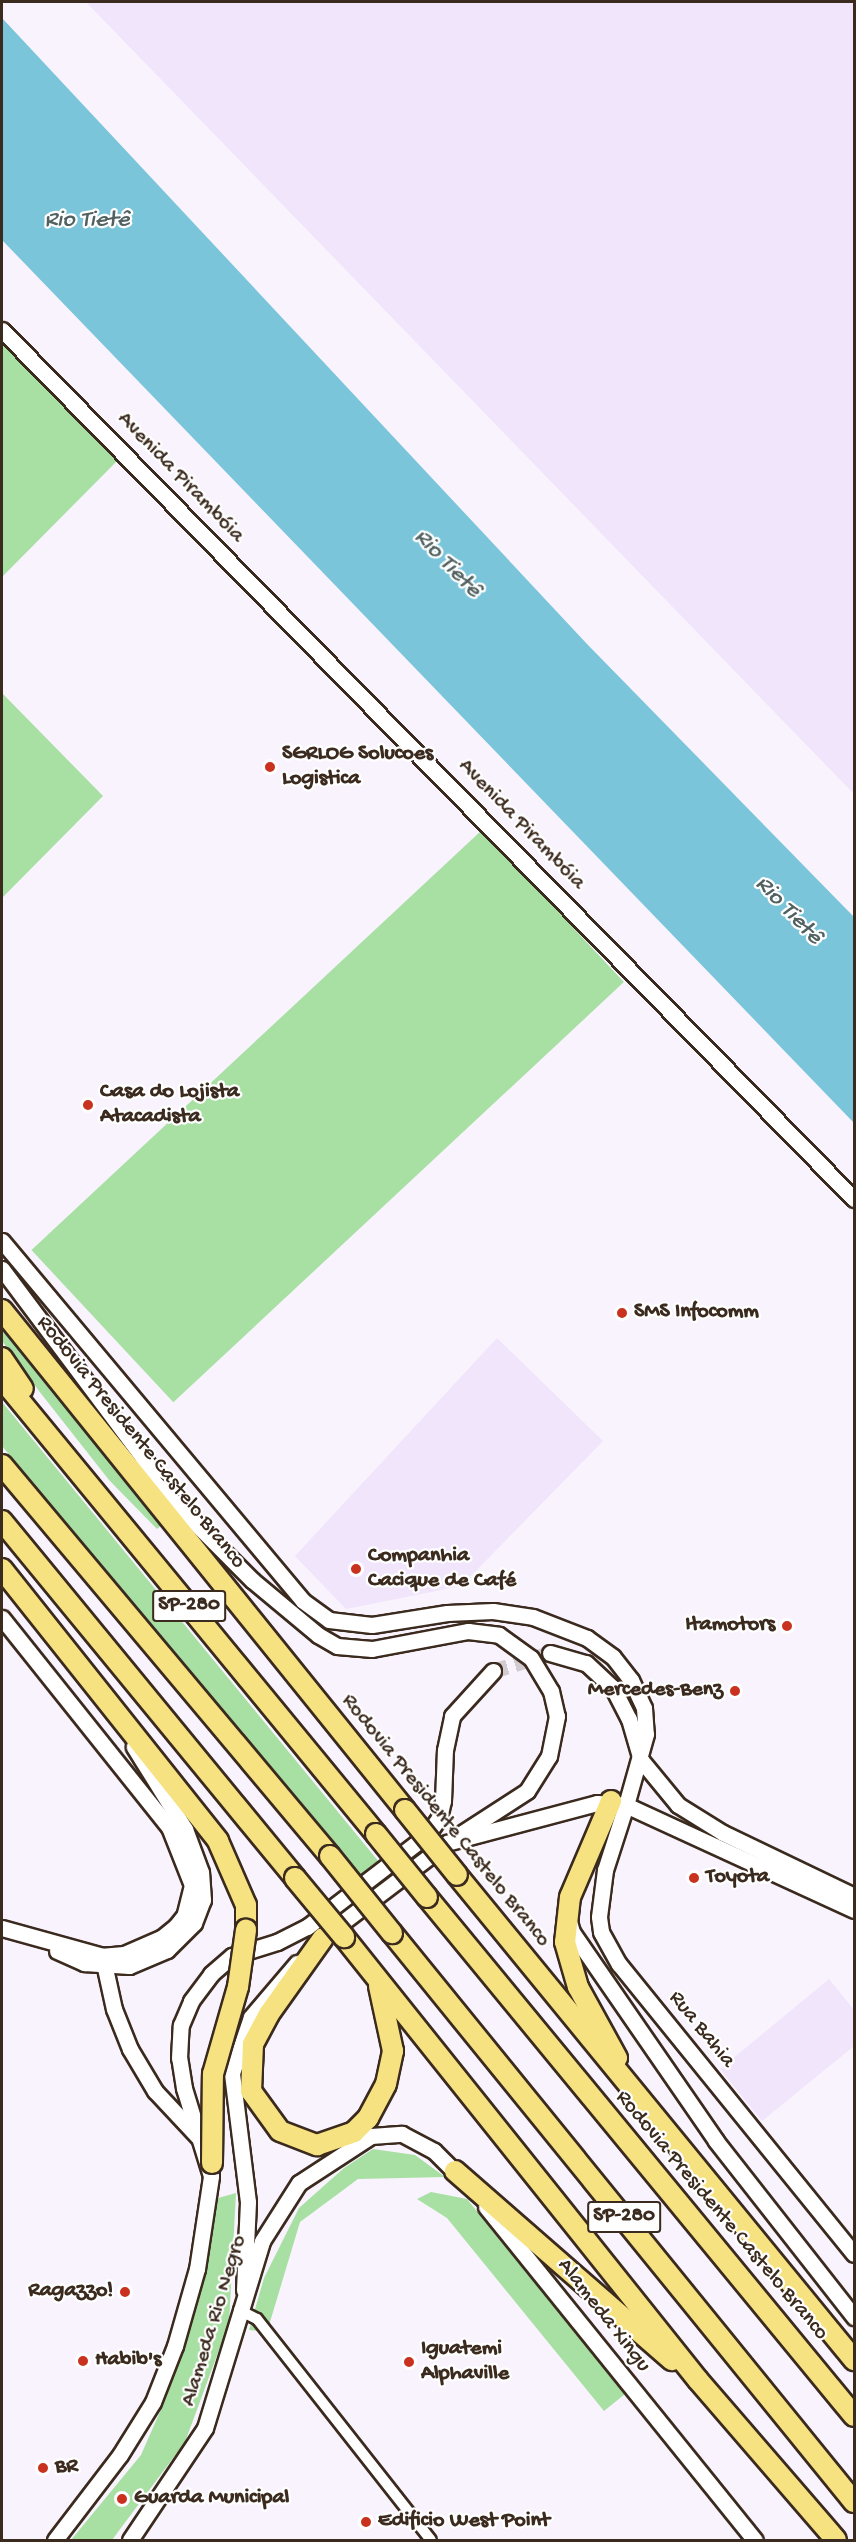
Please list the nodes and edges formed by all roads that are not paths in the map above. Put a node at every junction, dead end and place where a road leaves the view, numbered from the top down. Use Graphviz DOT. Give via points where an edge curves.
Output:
graph roads {
  1 [pos="2,330"];
  2 [pos="855,1199"];
  3 [pos="2,1241"];
  4 [pos="2,1269"];
  5 [pos="2,1310"];
  6 [pos="2,1358"];
  7 [pos="52,1373"];
  8 [pos="2,1380"];
  9 [pos="2,1464"];
  10 [pos="96,1495"];
  11 [pos="2,1521"];
  12 [pos="199,1529"];
  13 [pos="2,1569"];
  14 [pos="2,1618"];
  15 [pos="550,1653"];
  16 [pos="493,1671"];
  17 [pos="117,1717"];
  18 [pos="641,1760"];
  19 [pos="619,1803"];
  20 [pos="678,1805"];
  21 [pos="659,1819"];
  22 [pos="447,1843"];
  23 [pos="855,1896"];
  24 [pos="855,1910"];
  25 [pos="567,1914"];
  26 [pos="2,1928"];
  27 [pos="323,1938"];
  28 [pos="104,1962"];
  29 [pos="372,1971"];
  30 [pos="645,2107"];
  31 [pos="402,2134"];
  32 [pos="200,2139"];
  33 [pos="211,2169"];
  34 [pos="455,2172"];
  35 [pos="855,2254"];
  36 [pos="244,2290"];
  37 [pos="239,2310"];
  38 [pos="855,2317"];
  39 [pos="855,2360"];
  40 [pos="698,2380"];
  41 [pos="855,2416"];
  42 [pos="855,2502"];
  43 [pos="55,2541"];
  44 [pos="130,2541"];
  45 [pos="431,2541"];
  46 [pos="755,2541"];
  47 [pos="836,2541"];
  1 -- 2 [label="main road, Avenida Pirambóia"];
  3 -- 18 [label="main road, Rua Bahia" via="303,1600 329,1620 351,1623 372,1625 447,1613 493,1611 564,1627 613,1657 631,1680 644,1708 646,1734"];
  4 -- 12 [label="main road"];
  5 -- 7 [label="highway, Rodovia Presidente Castelo Branco"];
  6 -- 10 [label="highway"];
  7 -- 12 [label="main road"];
  7 -- 30 [label="highway, Rodovia Presidente Castelo Branco, bridge"];
  8 -- 10 [label="highway, Rodovia Presidente Castelo Branco / SP-280"];
  9 -- 42 [label="highway, SP-280, bridge" via="330,1856"];
  10 -- 41 [label="highway, Rodovia Presidente Castelo Branco / SP-280, bridge"];
  11 -- 29 [label="highway, bridge"];
  12 -- 22 [label="main road" via="258,1586 337,1646 372,1649 468,1631 499,1635 531,1658 551,1691 557,1716 549,1756 527,1791"];
  13 -- 17 [label="highway"];
  14 -- 28 [label="main road" via="140,1786 169,1827 188,1867 192,1885 189,1900 176,1926 143,1946"];
  15 -- 18 [label="main road" via="586,1663 613,1688 630,1719"];
  16 -- 32 [label="main road" via="452,1716 445,1750 443,1802 439,1818 427,1835 307,1927 277,1942 232,1956 191,2001 181,2025 179,2058"];
  17 -- 28 [label="main road" via="184,1829 201,1872 203,1900 194,1923 167,1950 140,1963"];
  17 -- 33 [label="highway, bridge" via="218,1841 246,1905 238,1987 213,2074"];
  18 -- 19 [label="main road, Rua Bahia"];
  18 -- 20 [label="main road"];
  19 -- 21 [label="main road"];
  19 -- 22 [label="main road"];
  19 -- 25 [label="highway"];
  19 -- 35 [label="main road, Rua Bahia" via="600,1895 599,1917 608,1945"];
  20 -- 21 [label="main road"];
  20 -- 23 [label="main road" via="723,1833"];
  21 -- 24 [label="main road"];
  22 -- 27 [label="main road"];
  25 -- 30 [label="highway" via="565,1942 578,1987"];
  25 -- 38 [label="main road" via="572,1932 716,2141"];
  26 -- 28 [label="main road"];
  27 -- 29 [label="highway" via="269,2014 253,2044 251,2091 280,2132 317,2145 336,2141 354,2132 379,2102 393,2051"];
  27 -- 36 [label="main road" via="277,1983 250,2017 235,2058 232,2097 248,2202"];
  28 -- 32 [label="main road" via="116,2016 130,2049 155,2091"];
  29 -- 40 [label="highway"];
  30 -- 39 [label="highway, Rodovia Presidente Castelo Branco"];
  31 -- 34 [label="main road, Alameda Xingu" via="427,2146"];
  31 -- 36 [label="main road, Alameda Rio Negro" via="371,2136 299,2183 273,2217"];
  32 -- 33 [label="main road"];
  33 -- 43 [label="main road, Alameda Rio Negro" via="203,2244 166,2373 139,2426"];
  34 -- 40 [label="highway" via="639,2334"];
  34 -- 46 [label="main road, Alameda Xingu"];
  36 -- 37 [label="main road, Alameda Rio Negro"];
  37 -- 44 [label="main road, Alameda Rio Negro" via="226,2368 205,2428"];
  37 -- 45 [label="street" via="257,2319"];
  40 -- 47 [label="highway"];
}
